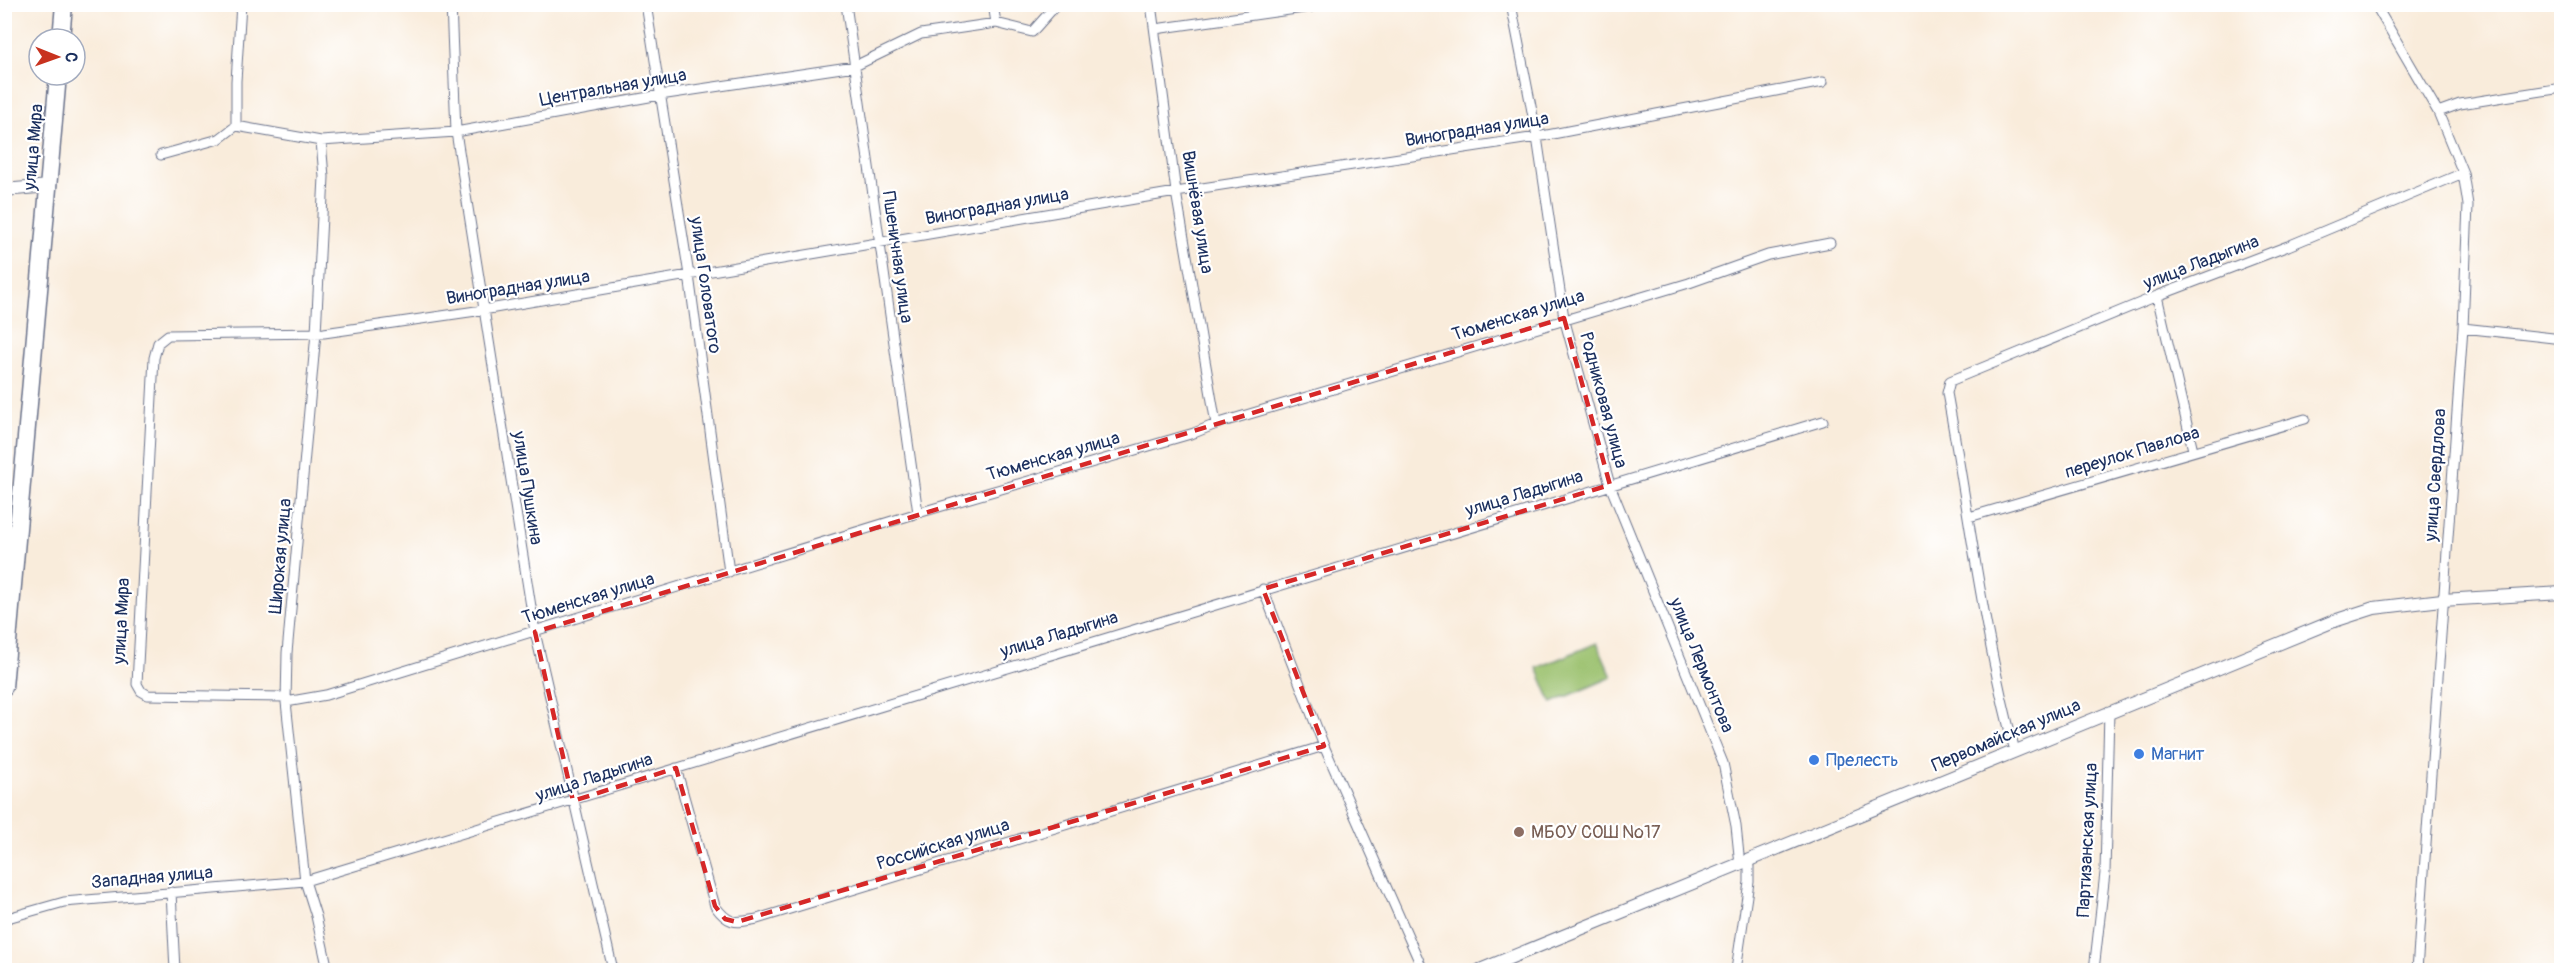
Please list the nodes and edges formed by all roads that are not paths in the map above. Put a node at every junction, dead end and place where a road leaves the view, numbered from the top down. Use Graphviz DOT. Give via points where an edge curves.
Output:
graph roads {
  1 [pos="241,4"];
  2 [pos="451,4"];
  3 [pos="646,4"];
  4 [pos="846,4"];
  5 [pos="993,4"];
  6 [pos="1057,4"];
  7 [pos="1151,4"];
  8 [pos="1316,4"];
  9 [pos="1511,4"];
  10 [pos="2375,4"];
  11 [pos="64,9"];
  12 [pos="996,23"];
  13 [pos="62,27"];
  14 [pos="1155,29"];
  15 [pos="855,66"];
  16 [pos="1823,82"];
  17 [pos="57,87"];
  18 [pos="2562,87"];
  19 [pos="660,95"];
  20 [pos="2438,112"];
  21 [pos="236,126"];
  22 [pos="456,132"];
  23 [pos="1537,136"];
  24 [pos="321,141"];
  25 [pos="162,155"];
  26 [pos="2463,173"];
  27 [pos="49,186"];
  28 [pos="4,190"];
  29 [pos="1176,192"];
  30 [pos="879,243"];
  31 [pos="1830,243"];
  32 [pos="689,275"];
  33 [pos="2157,296"];
  34 [pos="483,310"];
  35 [pos="1564,318"];
  36 [pos="2463,328"];
  37 [pos="316,333"];
  38 [pos="174,334"];
  39 [pos="2562,339"];
  40 [pos="2305,419"];
  41 [pos="1823,421"];
  42 [pos="1216,424"];
  43 [pos="2193,450"];
  44 [pos="1610,484"];
  45 [pos="918,513"];
  46 [pos="1970,518"];
  47 [pos="729,572"];
  48 [pos="1263,589"];
  49 [pos="2562,593"];
  50 [pos="2442,600"];
  51 [pos="535,632"];
  52 [pos="4,687"];
  53 [pos="152,695"];
  54 [pos="286,700"];
  55 [pos="2109,711"];
  56 [pos="1324,746"];
  57 [pos="2015,751"];
  58 [pos="676,768"];
  59 [pos="573,801"];
  60 [pos="1744,864"];
  61 [pos="305,881"];
  62 [pos="171,892"];
  63 [pos="4,919"];
  64 [pos="175,970"];
  65 [pos="328,970"];
  66 [pos="613,970"];
  67 [pos="1423,970"];
  68 [pos="1480,970"];
  69 [pos="1736,970"];
  70 [pos="2094,970"];
  71 [pos="2417,970"];
  1 -- 21 [label="street"];
  2 -- 22 [label="street, улица Пушкина"];
  3 -- 19 [label="street, улица Головатого"];
  4 -- 15 [label="street, Пшеничная улица"];
  5 -- 12 [label="street"];
  6 -- 12 [label="street, Центральная улица" via="1032,32"];
  7 -- 14 [label="street, Вишнёвая улица"];
  8 -- 14 [label="street" via="1311,8"];
  9 -- 23 [label="street, Родниковая улица"];
  10 -- 20 [label="street, улица Свердлова"];
  11 -- 13 [label="highway"];
  12 -- 15 [label="street, Центральная улица" via="921,34"];
  14 -- 29 [label="street, Вишнёвая улица"];
  15 -- 19 [label="street, Центральная улица"];
  15 -- 30 [label="street, Пшеничная улица"];
  16 -- 23 [label="street, Виноградная улица"];
  17 -- 27 [label="highway, улица Мира"];
  18 -- 20 [label="street" via="2460,104"];
  19 -- 22 [label="street, Центральная улица"];
  19 -- 32 [label="street, улица Головатого"];
  20 -- 26 [label="street, улица Свердлова"];
  21 -- 24 [label="street, Центральная улица"];
  21 -- 25 [label="street" via="219,139"];
  22 -- 24 [label="street, Центральная улица"];
  22 -- 34 [label="street, улица Пушкина"];
  23 -- 29 [label="street, Виноградная улица"];
  23 -- 35 [label="street, Родниковая улица"];
  24 -- 37 [label="street, Широкая улица" via="324,177"];
  26 -- 33 [label="street, улица Ладыгина"];
  26 -- 36 [label="street, улица Свердлова" via="2468,205"];
  27 -- 28 [label="street"];
  27 -- 52 [label="highway, улица Мира"];
  29 -- 30 [label="street, Виноградная улица"];
  29 -- 42 [label="street, Вишнёвая улица"];
  30 -- 32 [label="street, Виноградная улица"];
  30 -- 45 [label="street, Пшеничная улица"];
  31 -- 35 [label="street, Тюменская улица" via="1768,255 1689,283"];
  32 -- 34 [label="street, Виноградная улица"];
  32 -- 47 [label="street, улица Головатого"];
  33 -- 43 [label="street"];
  33 -- 46 [label="street, улица Ладыгина" via="1950,381 1947,393"];
  34 -- 37 [label="street, Виноградная улица"];
  34 -- 51 [label="street, улица Пушкина"];
  35 -- 42 [label="street, Тюменская улица"];
  35 -- 44 [label="street, Родниковая улица"];
  36 -- 39 [label="street"];
  36 -- 50 [label="street, улица Свердлова"];
  37 -- 38 [label="street, Виноградная улица"];
  37 -- 54 [label="street, Широкая улица"];
  38 -- 53 [label="street, улица Мира" via="158,343 154,358 137,679 141,691"];
  40 -- 43 [label="street, переулок Павлова"];
  41 -- 44 [label="street, улица Ладыгина"];
  42 -- 45 [label="street, Тюменская улица"];
  43 -- 46 [label="street, переулок Павлова"];
  44 -- 48 [label="street, улица Ладыгина"];
  44 -- 60 [label="street, улица Лермонтова" via="1723,763"];
  45 -- 47 [label="street, Тюменская улица"];
  46 -- 57 [label="street" via="1978,581"];
  47 -- 51 [label="street, Тюменская улица"];
  48 -- 56 [label="street"];
  48 -- 58 [label="street, улица Ладыгина"];
  49 -- 50 [label="street, Первомайская улица"];
  50 -- 55 [label="street, Первомайская улица" via="2374,608 2334,621"];
  50 -- 71 [label="street, улица Свердлова"];
  51 -- 54 [label="street, Тюменская улица" via="326,695"];
  51 -- 59 [label="street, улица Пушкина"];
  53 -- 54 [label="street, Тюменская улица"];
  54 -- 61 [label="street, Широкая улица"];
  55 -- 57 [label="street, Первомайская улица"];
  55 -- 70 [label="street, Партизанская улица" via="2105,873"];
  56 -- 58 [label="street, Российская улица" via="737,922 725,919 714,906"];
  56 -- 67 [label="street"];
  57 -- 60 [label="street, Первомайская улица"];
  58 -- 59 [label="street, улица Ладыгина"];
  59 -- 61 [label="street, улица Ладыгина"];
  59 -- 66 [label="street, улица Пушкина"];
  60 -- 68 [label="street, Первомайская улица"];
  60 -- 69 [label="street, улица Лермонтова" via="1749,882"];
  61 -- 62 [label="street, Западная улица"];
  61 -- 65 [label="street, Широкая улица"];
  62 -- 63 [label="street, Западная улица" via="64,902"];
  62 -- 64 [label="street"];
}
